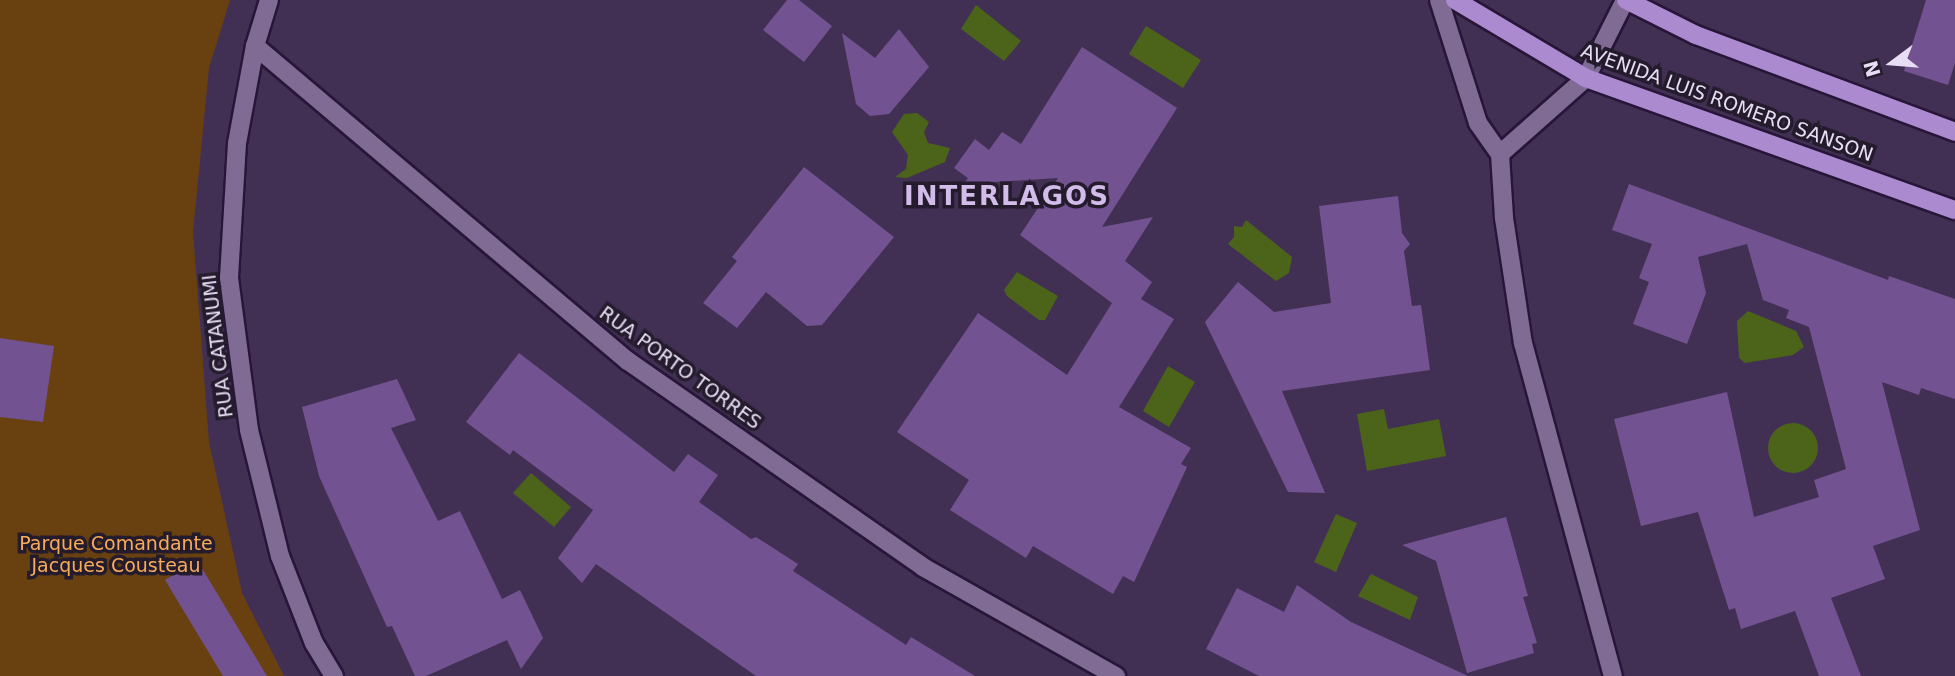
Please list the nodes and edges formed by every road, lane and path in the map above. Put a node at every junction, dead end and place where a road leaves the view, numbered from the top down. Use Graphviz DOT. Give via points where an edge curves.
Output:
graph roads {
  1 [pos="269,0"];
  2 [pos="1439,0"];
  3 [pos="1455,0"];
  4 [pos="1626,0"];
  5 [pos="255,46"];
  6 [pos="1587,78"];
  7 [pos="1955,132"];
  8 [pos="1500,154"];
  9 [pos="1955,210"];
  10 [pos="334,676"];
  11 [pos="1116,676"];
  12 [pos="1613,676"];
  1 -- 5 [label="street, RUA CATANUMI"];
  2 -- 8 [label="street" via="1478,123"];
  3 -- 6 [label="main road, AVENIDA LUIS ROMERO SANSON"];
  4 -- 6 [label="street"];
  4 -- 7 [label="main road" via="1696,35"];
  5 -- 10 [label="street, RUA CATANUMI" via="237,143 229,278 249,430 280,556 314,643"];
  5 -- 11 [label="street, RUA PORTO TORRES" via="628,361 923,567"];
  6 -- 8 [label="street"];
  6 -- 9 [label="main road, AVENIDA LUIS ROMERO SANSON"];
  8 -- 12 [label="street" via="1504,218 1523,343"];
}
